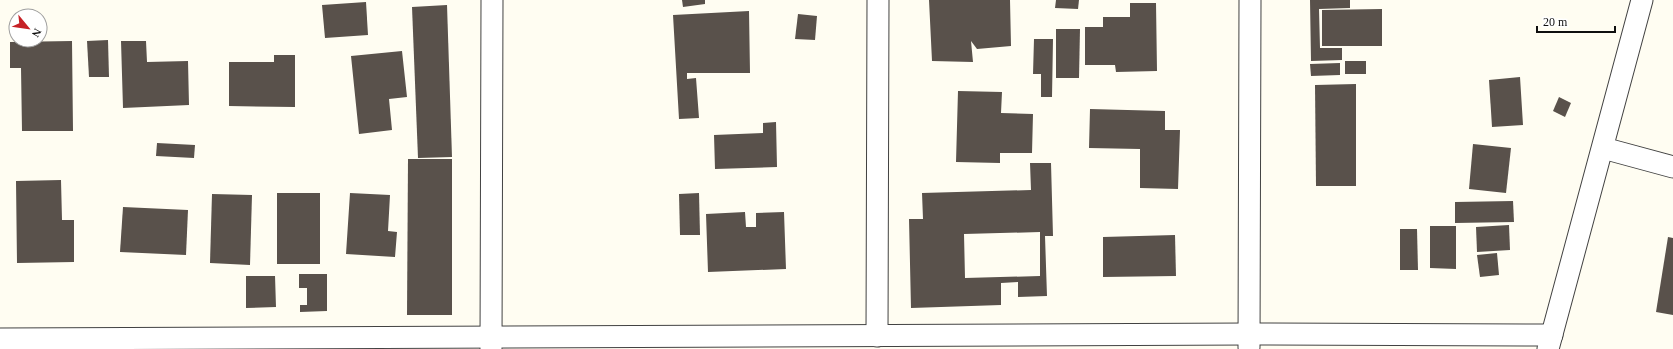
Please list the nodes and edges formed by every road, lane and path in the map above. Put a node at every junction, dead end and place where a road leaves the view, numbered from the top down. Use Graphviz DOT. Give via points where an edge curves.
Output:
graph roads {
  1 [pos="492,0"];
  2 [pos="878,0"];
  3 [pos="1250,0"];
  4 [pos="1642,0"];
  5 [pos="1603,148"];
  6 [pos="1673,167"];
  7 [pos="877,336"];
  8 [pos="0,339"];
  9 [pos="1249,342"];
  10 [pos="1550,342"];
  11 [pos="491,343"];
  1 -- 11 [label="street"];
  2 -- 7 [label="street"];
  3 -- 9 [label="street"];
  4 -- 5 [label="street"];
  5 -- 6 [label="street"];
  5 -- 10 [label="street"];
  7 -- 9 [label="street"];
  7 -- 11 [label="street"];
  8 -- 11 [label="street"];
  9 -- 10 [label="street"];
}
